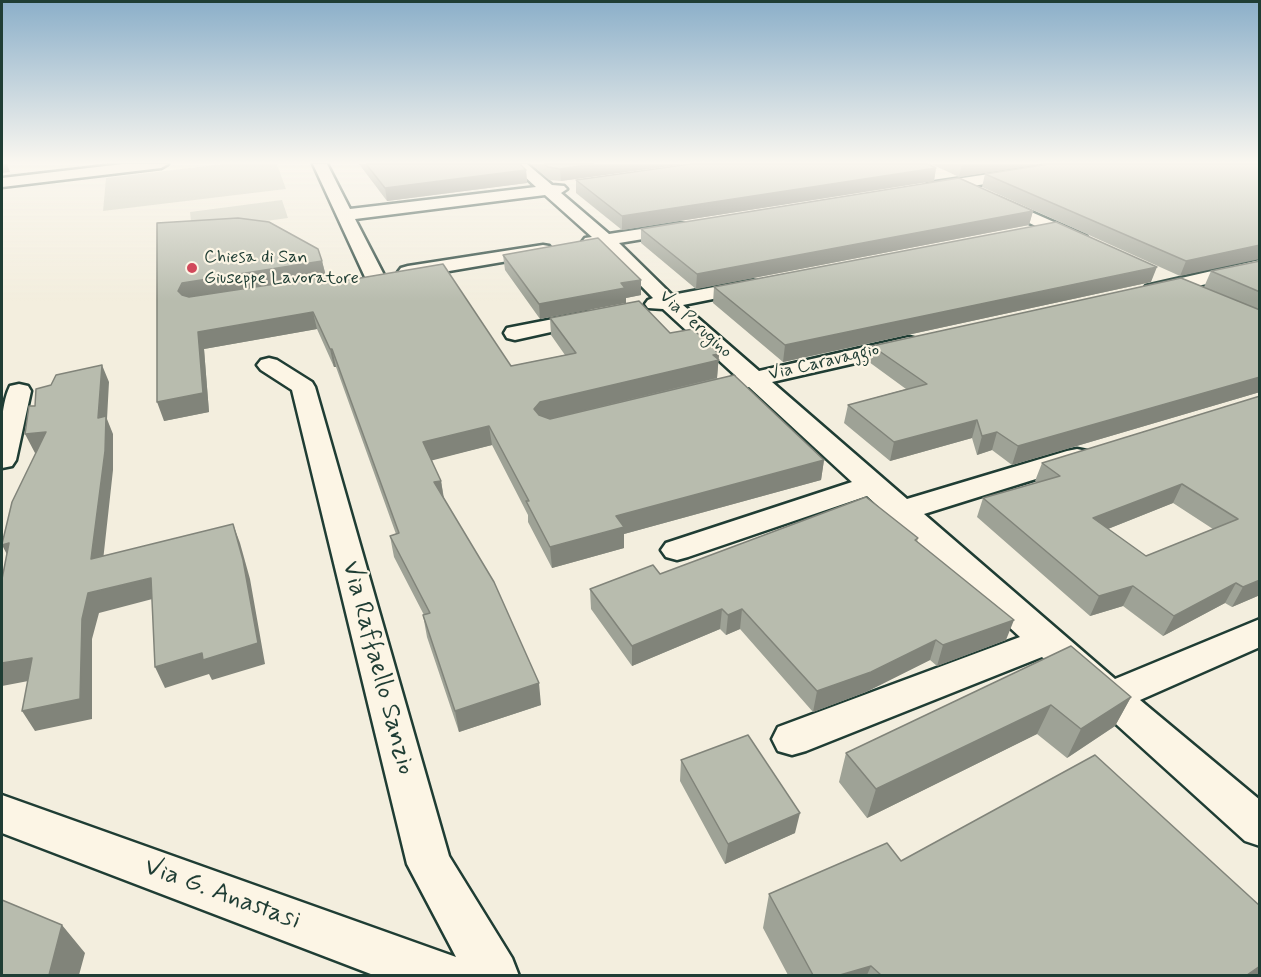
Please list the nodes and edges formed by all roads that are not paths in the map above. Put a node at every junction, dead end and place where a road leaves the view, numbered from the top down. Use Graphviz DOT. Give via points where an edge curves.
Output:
graph roads {
  1 [pos="341,210"];
  2 [pos="388,210"];
  3 [pos="578,210"];
  4 [pos="1013,210"];
  5 [pos="343,215"];
  6 [pos="691,226"];
  7 [pos="1054,228"];
  8 [pos="1019,235"];
  9 [pos="605,240"];
  10 [pos="1095,247"];
  11 [pos="1260,266"];
  12 [pos="1146,270"];
  13 [pos="375,277"];
  14 [pos="352,281"];
  15 [pos="774,282"];
  16 [pos="1176,285"];
  17 [pos="1130,295"];
  18 [pos="1207,299"];
  19 [pos="668,302"];
  20 [pos="635,308"];
  21 [pos="613,313"];
  22 [pos="515,333"];
  23 [pos="925,340"];
  24 [pos="269,365"];
  25 [pos="754,379"];
  26 [pos="720,387"];
  27 [pos="19,391"];
  28 [pos="1103,448"];
  29 [pos="2,460"];
  30 [pos="872,485"];
  31 [pos="902,511"];
  32 [pos="676,550"];
  33 [pos="1260,632"];
  34 [pos="1047,641"];
  35 [pos="1110,697"];
  36 [pos="792,739"];
  37 [pos="2,814"];
  38 [pos="1260,827"];
  39 [pos="442,975"];
  40 [pos="494,975"];
  1 -- 5 [label="street"];
  2 -- 5 [label="street"];
  3 -- 9 [label="street, Via Perugino"];
  4 -- 7 [label="street"];
  5 -- 13 [label="street"];
  6 -- 9 [label="street"];
  7 -- 8 [label="street"];
  7 -- 10 [label="street"];
  9 -- 13 [label="street"];
  9 -- 19 [label="street, Via Perugino"];
  11 -- 16 [label="street"];
  12 -- 16 [label="street"];
  13 -- 14 [label="street"];
  15 -- 19 [label="street"];
  16 -- 17 [label="street"];
  16 -- 18 [label="street"];
  19 -- 20 [label="street"];
  19 -- 25 [label="street, Via Perugino"];
  21 -- 22 [label="street"];
  23 -- 25 [label="street, Via Caravaggio"];
  24 -- 40 [label="street, Via Raffaello Sanzio" via="303,387 429,864"];
  25 -- 26 [label="street, Via Caravaggio"];
  25 -- 30 [label="street, Via Perugino"];
  27 -- 29 [label="street"];
  28 -- 31 [label="street"];
  30 -- 31 [label="street, Via Perugino"];
  30 -- 32 [label="street"];
  31 -- 34 [label="street, Via Perugino"];
  33 -- 35 [label="street"];
  34 -- 35 [label="street, Via Perugino"];
  34 -- 36 [label="street"];
  35 -- 38 [label="street, Via Perugino"];
  37 -- 39 [label="street, Via G. Anastasi"];
}
